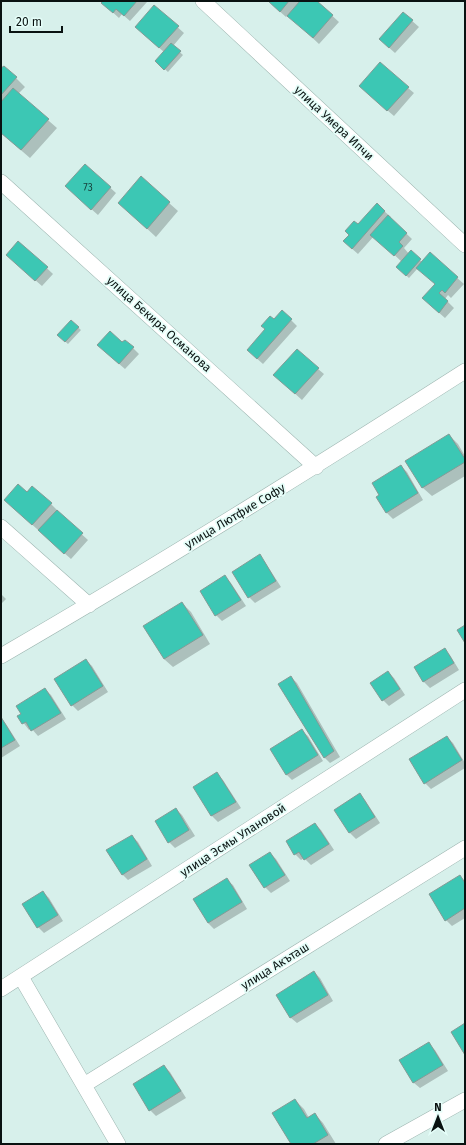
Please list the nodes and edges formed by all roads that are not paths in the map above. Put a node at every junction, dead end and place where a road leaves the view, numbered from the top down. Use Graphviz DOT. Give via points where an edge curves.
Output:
graph roads {
  1 [pos="203,1"];
  2 [pos="1,182"];
  3 [pos="465,245"];
  4 [pos="465,371"];
  5 [pos="316,467"];
  6 [pos="1,527"];
  7 [pos="89,605"];
  8 [pos="1,656"];
  9 [pos="465,690"];
  10 [pos="465,848"];
  11 [pos="20,977"];
  12 [pos="1,989"];
  13 [pos="84,1085"];
  14 [pos="465,1100"];
  15 [pos="118,1144"];
  16 [pos="386,1144"];
  1 -- 3 [label="street, улица Умера Ипчи"];
  2 -- 5 [label="street, улица Бекира Османова"];
  4 -- 5 [label="street, улица Лютфие Софу"];
  5 -- 7 [label="street, улица Лютфие Софу"];
  6 -- 7 [label="street"];
  7 -- 8 [label="street, улица Лютфие Софу"];
  9 -- 11 [label="street, улица Эсмы Улановой"];
  10 -- 13 [label="street, улица Акъташ"];
  11 -- 12 [label="street, улица Эсмы Улановой"];
  11 -- 13 [label="street"];
  13 -- 15 [label="street"];
  14 -- 16 [label="street"];
}
